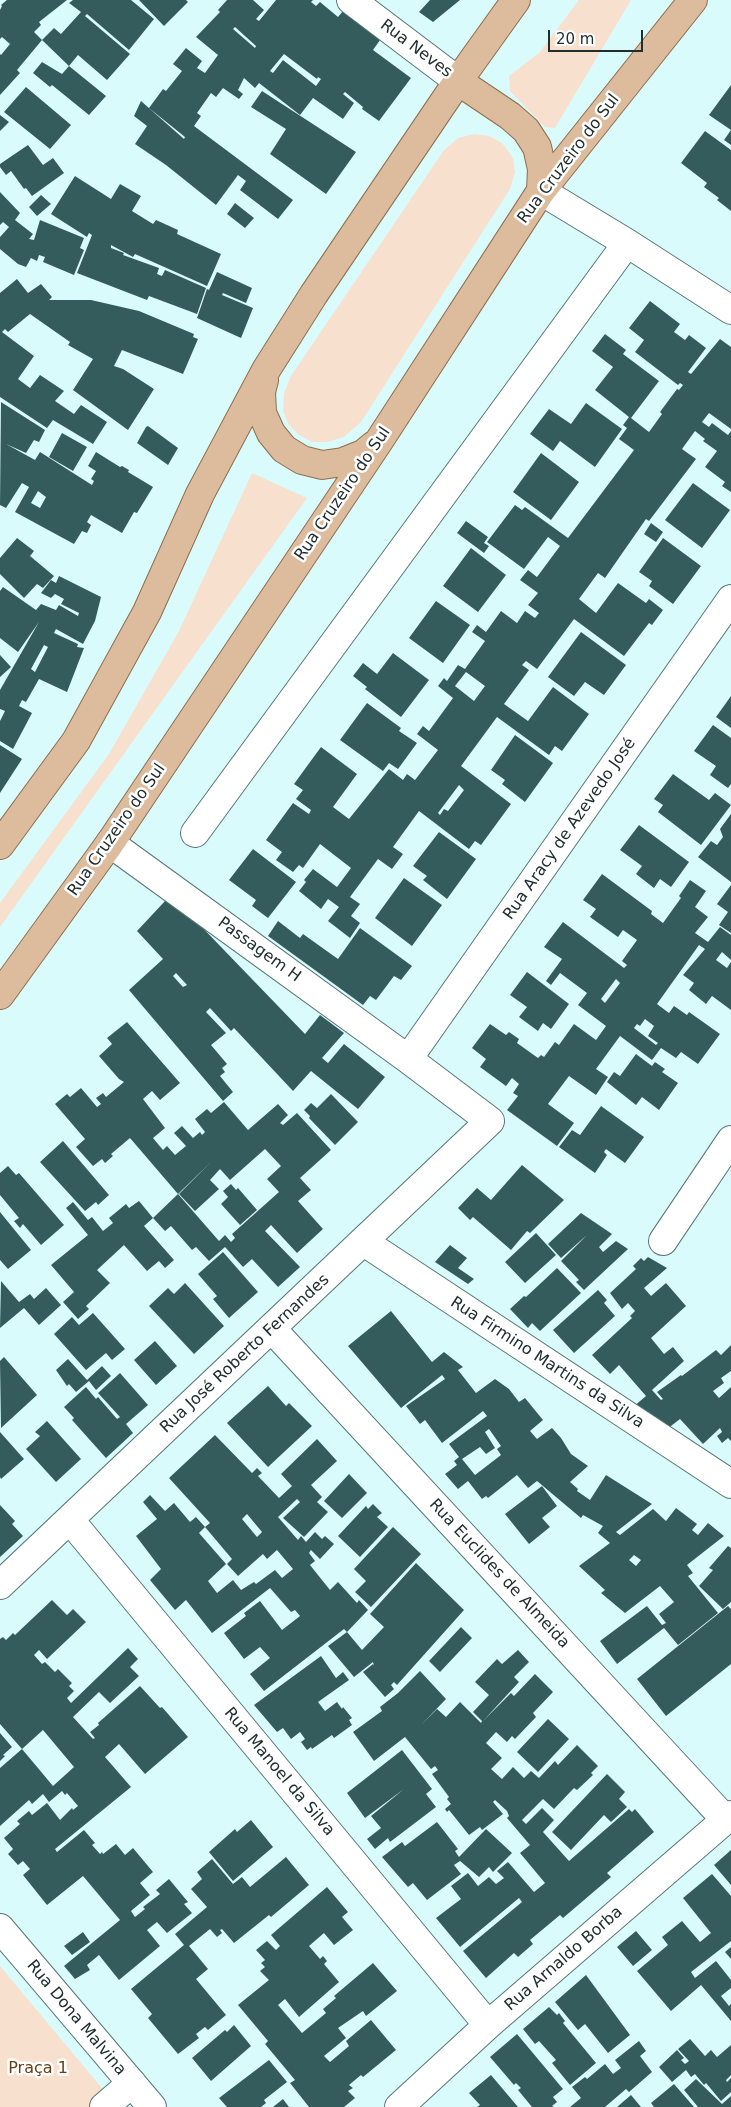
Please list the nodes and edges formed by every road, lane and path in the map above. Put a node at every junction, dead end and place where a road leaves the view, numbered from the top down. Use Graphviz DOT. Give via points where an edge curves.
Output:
graph roads {
  1 [pos="351,0"];
  2 [pos="516,0"];
  3 [pos="693,0"];
  4 [pos="458,81"];
  5 [pos="540,191"];
  6 [pos="627,243"];
  7 [pos="731,310"];
  8 [pos="266,370"];
  9 [pos="379,441"];
  10 [pos="731,599"];
  11 [pos="195,833"];
  12 [pos="110,843"];
  13 [pos="0,845"];
  14 [pos="0,995"];
  15 [pos="408,1059"];
  16 [pos="490,1121"];
  17 [pos="731,1140"];
  18 [pos="663,1241"];
  19 [pos="364,1242"];
  20 [pos="272,1329"];
  21 [pos="731,1484"];
  22 [pos="70,1520"];
  23 [pos="0,1585"];
  24 [pos="728,1817"];
  25 [pos="0,1928"];
  26 [pos="488,2025"];
  27 [pos="132,2084"];
  28 [pos="104,2107"];
  29 [pos="152,2107"];
  30 [pos="399,2107"];
  1 -- 4 [label="street, Rua Neves"];
  2 -- 4 [label="main road"];
  3 -- 5 [label="main road, Rua Cruzeiro do Sul"];
  4 -- 5 [label="main road" via="526,130 537,147 542,169"];
  4 -- 8 [label="main road"];
  5 -- 6 [label="street"];
  5 -- 9 [label="main road, Rua Cruzeiro do Sul"];
  6 -- 7 [label="street"];
  6 -- 11 [label="street"];
  8 -- 9 [label="main road" via="261,392 262,413 270,433 284,449 302,460 322,465 343,462 363,454"];
  8 -- 13 [label="main road" via="200,494 147,612 76,741"];
  9 -- 12 [label="main road, Rua Cruzeiro do Sul"];
  10 -- 15 [label="street, Rua Aracy de Azevedo José"];
  12 -- 14 [label="main road, Rua Cruzeiro do Sul"];
  12 -- 15 [label="street, Passagem H"];
  15 -- 16 [label="street, Passagem H"];
  16 -- 19 [label="street, Rua José Roberto Fernandes"];
  17 -- 18 [label="street"];
  19 -- 20 [label="street, Rua José Roberto Fernandes"];
  19 -- 21 [label="street, Rua Firmino Martins da Silva"];
  20 -- 22 [label="street, Rua José Roberto Fernandes"];
  20 -- 24 [label="street, Rua Euclides de Almeida"];
  22 -- 23 [label="street, Rua José Roberto Fernandes"];
  22 -- 26 [label="street, Rua Manoel da Silva"];
  24 -- 26 [label="street, Rua Arnaldo Borba"];
  25 -- 27 [label="street, Rua Dona Malvina"];
  26 -- 30 [label="street, Rua Arnaldo Borba"];
  27 -- 28 [label="street"];
  27 -- 29 [label="street, Rua Dona Malvina"];
}
